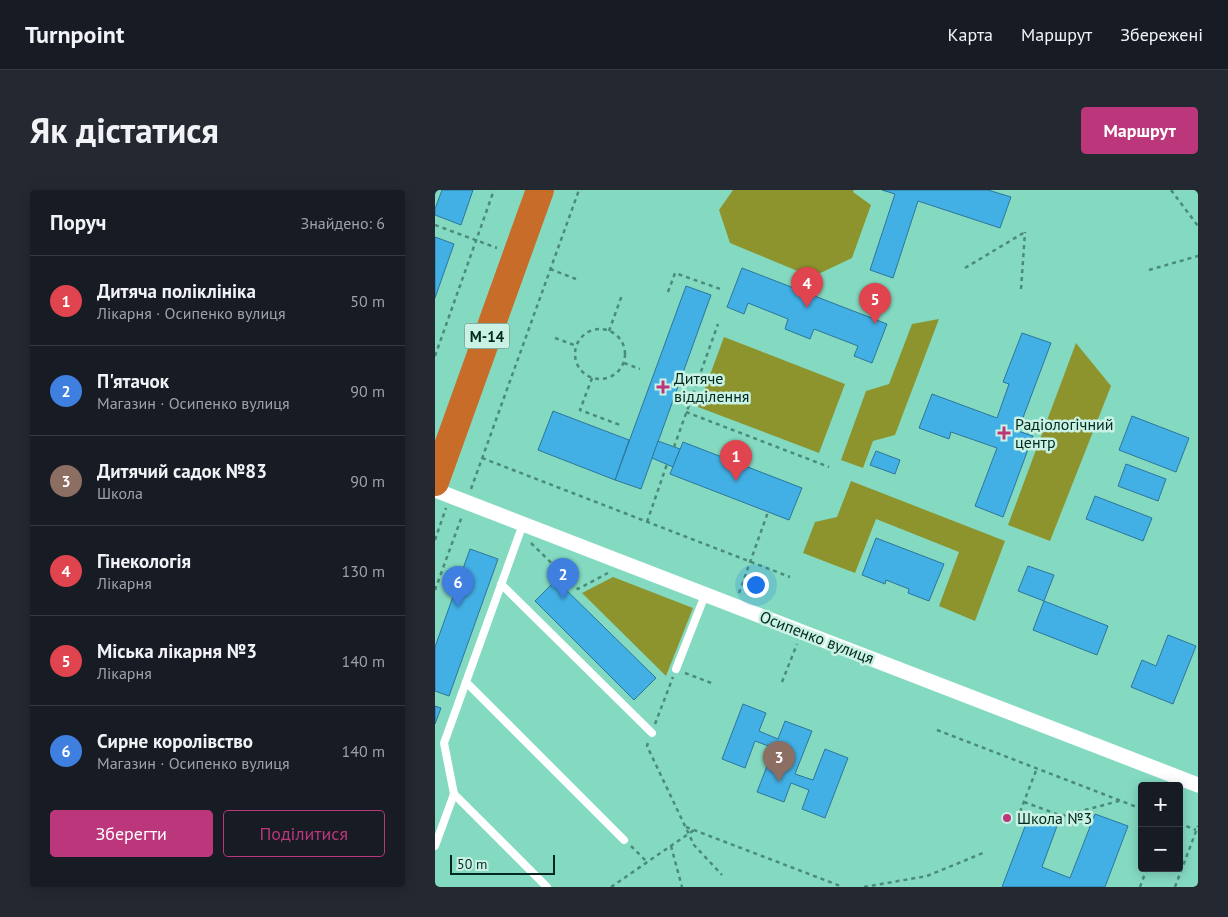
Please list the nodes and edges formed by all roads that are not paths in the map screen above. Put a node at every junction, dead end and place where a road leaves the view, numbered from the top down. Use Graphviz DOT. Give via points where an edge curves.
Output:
graph roads {
  1 [pos="540,190"];
  2 [pos="435,482"];
  3 [pos="435,490"];
  4 [pos="523,524"];
  5 [pos="501,584"];
  6 [pos="705,595"];
  7 [pos="676,669"];
  8 [pos="466,682"];
  9 [pos="652,733"];
  10 [pos="1198,785"];
  11 [pos="454,794"];
  12 [pos="436,840"];
  13 [pos="624,840"];
  14 [pos="547,887"];
  1 -- 2 [label="highway, М-14"];
  3 -- 4 [label="street, Осипенко вулиця"];
  4 -- 5 [label="lane"];
  4 -- 6 [label="street, Осипенко вулиця"];
  5 -- 8 [label="lane"];
  5 -- 9 [label="lane"];
  6 -- 7 [label="lane"];
  6 -- 10 [label="street, Осипенко вулиця"];
  8 -- 11 [label="lane" via="444,743"];
  8 -- 13 [label="lane"];
  11 -- 12 [label="lane"];
  11 -- 14 [label="lane"];
}
